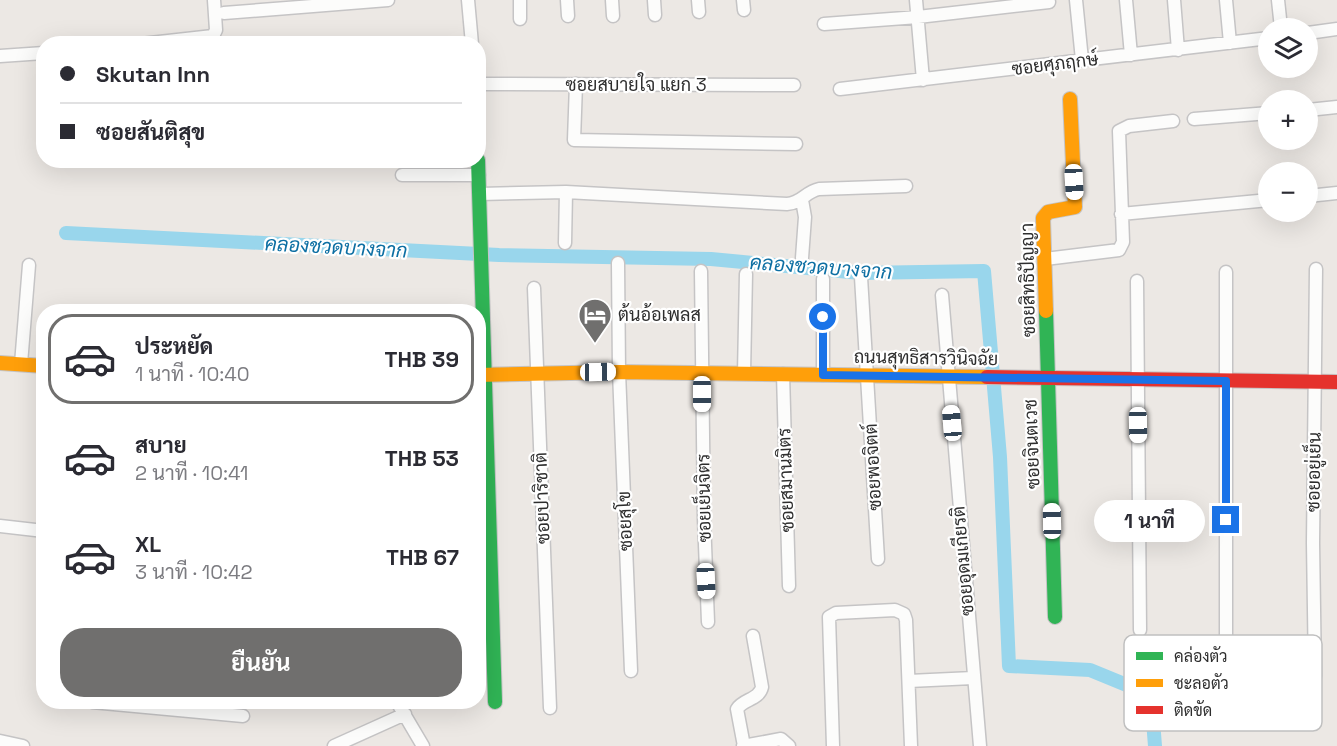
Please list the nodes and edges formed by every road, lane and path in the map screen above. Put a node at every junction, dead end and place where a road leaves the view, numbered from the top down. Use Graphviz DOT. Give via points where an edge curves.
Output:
graph roads {
  1 [pos="214,0"];
  2 [pos="388,0"];
  3 [pos="468,0"];
  4 [pos="520,0"];
  5 [pos="567,0"];
  6 [pos="612,0"];
  7 [pos="654,0"];
  8 [pos="916,0"];
  9 [pos="1076,0"];
  10 [pos="1126,0"];
  11 [pos="1174,0"];
  12 [pos="1226,0"];
  13 [pos="1278,0"];
  14 [pos="1049,2"];
  15 [pos="284,4"];
  16 [pos="224,13"];
  17 [pos="655,15"];
  18 [pos="568,16"];
  19 [pos="613,16"];
  20 [pos="918,17"];
  21 [pos="1280,18"];
  22 [pos="520,19"];
  23 [pos="824,24"];
  24 [pos="1337,29"];
  25 [pos="1318,32"];
  26 [pos="213,36"];
  27 [pos="471,36"];
  28 [pos="1258,39"];
  29 [pos="1230,43"];
  30 [pos="1178,50"];
  31 [pos="36,54"];
  32 [pos="1131,55"];
  33 [pos="0,56"];
  34 [pos="1082,60"];
  35 [pos="923,80"];
  36 [pos="486,84"];
  37 [pos="576,84"];
  38 [pos="794,85"];
  39 [pos="840,89"];
  40 [pos="1070,99"];
  41 [pos="1337,107"];
  42 [pos="1318,109"];
  43 [pos="1258,114"];
  44 [pos="1194,119"];
  45 [pos="1173,121"];
  46 [pos="796,144"];
  47 [pos="478,168"];
  48 [pos="402,175"];
  49 [pos="479,176"];
  50 [pos="906,186"];
  51 [pos="566,192"];
  52 [pos="1337,193"];
  53 [pos="480,194"];
  54 [pos="1318,195"];
  55 [pos="802,200"];
  56 [pos="1258,201"];
  57 [pos="1121,214"];
  58 [pos="565,243"];
  59 [pos="802,258"];
  60 [pos="1045,259"];
  61 [pos="618,263"];
  62 [pos="29,265"];
  63 [pos="1316,269"];
  64 [pos="701,271"];
  65 [pos="1226,272"];
  66 [pos="746,274"];
  67 [pos="861,277"];
  68 [pos="823,279"];
  69 [pos="1137,281"];
  70 [pos="534,288"];
  71 [pos="942,295"];
  72 [pos="483,304"];
  73 [pos="0,363"];
  74 [pos="21,364"];
  75 [pos="36,365"];
  76 [pos="619,372"];
  77 [pos="702,373"];
  78 [pos="537,374"];
  79 [pos="744,374"];
  80 [pos="783,374"];
  81 [pos="486,375"];
  82 [pos="823,375"];
  83 [pos="868,375"];
  84 [pos="948,376"];
  85 [pos="1048,378"];
  86 [pos="1137,379"];
  87 [pos="1226,381"];
  88 [pos="1315,382"];
  89 [pos="1337,382"];
  90 [pos="486,492"];
  91 [pos="0,526"];
  92 [pos="36,530"];
  93 [pos="878,559"];
  94 [pos="789,586"];
  95 [pos="1055,617"];
  96 [pos="708,622"];
  97 [pos="1140,630"];
  98 [pos="1226,635"];
  99 [pos="1315,635"];
  100 [pos="753,636"];
  101 [pos="631,671"];
  102 [pos="973,678"];
  103 [pos="909,681"];
  104 [pos="495,702"];
  105 [pos="550,708"];
  106 [pos="168,709"];
  107 [pos="402,709"];
  108 [pos="405,714"];
  109 [pos="243,716"];
  110 [pos="0,741"];
  111 [pos="22,746"];
  112 [pos="334,746"];
  113 [pos="423,746"];
  114 [pos="743,746"];
  115 [pos="789,746"];
  116 [pos="833,746"];
  117 [pos="911,746"];
  118 [pos="980,746"];
  1 -- 26 [label="street"];
  2 -- 15 [label="street"];
  3 -- 27 [label="street"];
  4 -- 22 [label="street"];
  5 -- 18 [label="street"];
  6 -- 19 [label="street"];
  7 -- 17 [label="street"];
  8 -- 20 [label="street"];
  9 -- 34 [label="street"];
  10 -- 32 [label="street"];
  11 -- 30 [label="street"];
  12 -- 29 [label="street"];
  13 -- 21 [label="street"];
  14 -- 20 [label="street"];
  15 -- 16 [label="street"];
  20 -- 23 [label="street"];
  20 -- 35 [label="street"];
  24 -- 25 [label="street"];
  28 -- 29 [label="street, ซอยศุภฤกษ์"];
  29 -- 30 [label="street, ซอยศุภฤกษ์"];
  30 -- 32 [label="street, ซอยศุภฤกษ์"];
  31 -- 33 [label="street"];
  32 -- 34 [label="street, ซอยศุภฤกษ์"];
  34 -- 35 [label="street, ซอยศุภฤกษ์"];
  35 -- 39 [label="street, ซอยศุภฤกษ์"];
  36 -- 37 [label="street, ซอยสบายใจ แยก 3"];
  37 -- 38 [label="street, ซอยสบายใจ แยก 3"];
  37 -- 46 [label="street" via="574,140"];
  40 -- 60 [label="street, ซอยสิทธิปัญญา" via="1075,207 1045,214"];
  41 -- 42 [label="street"];
  43 -- 44 [label="street"];
  45 -- 57 [label="street" via="1129,126 1119,131"];
  47 -- 49 [label="street"];
  48 -- 49 [label="street"];
  49 -- 53 [label="street"];
  50 -- 55 [label="street" via="819,189 807,192"];
  51 -- 53 [label="street"];
  51 -- 55 [label="street" via="787,204"];
  51 -- 58 [label="street"];
  52 -- 54 [label="street"];
  53 -- 72 [label="street"];
  55 -- 59 [label="street"];
  56 -- 57 [label="street"];
  57 -- 60 [label="street" via="1123,243 1119,250"];
  60 -- 85 [label="street, ซอยสิทธิปัญญา"];
  61 -- 76 [label="street, ซอยสุโข"];
  62 -- 74 [label="street"];
  63 -- 88 [label="street, ซอยอยู่เย็น"];
  64 -- 77 [label="street, ซอยเย็นจิตร"];
  65 -- 87 [label="street"];
  66 -- 79 [label="street"];
  67 -- 83 [label="street, ซอยพอจิตต์"];
  68 -- 82 [label="street"];
  69 -- 86 [label="street"];
  70 -- 78 [label="street, ซอยปาริชาติ"];
  71 -- 84 [label="street, ซอยอุดมเกียรติ"];
  73 -- 74 [label="street"];
  74 -- 75 [label="street"];
  76 -- 77 [label="street, ถนนสุทธิสารวินิจฉัย"];
  76 -- 78 [label="street, ถนนสุทธิสารวินิจฉัย"];
  76 -- 101 [label="street, ซอยสุโข"];
  77 -- 79 [label="street, ถนนสุทธิสารวินิจฉัย"];
  77 -- 96 [label="street, ซอยเย็นจิตร"];
  78 -- 81 [label="street, ถนนสุทธิสารวินิจฉัย"];
  78 -- 105 [label="street, ซอยปาริชาติ"];
  79 -- 80 [label="street, ถนนสุทธิสารวินิจฉัย"];
  80 -- 82 [label="street, ถนนสุทธิสารวินิจฉัย"];
  80 -- 94 [label="street, ซอยสมานมิตร"];
  82 -- 83 [label="street, ถนนสุทธิสารวินิจฉัย"];
  83 -- 84 [label="street, ถนนสุทธิสารวินิจฉัย"];
  83 -- 93 [label="street, ซอยพอจิตต์"];
  84 -- 85 [label="street, ถนนสุทธิสารวินิจฉัย"];
  84 -- 102 [label="street, ซอยอุดมเกียรติ"];
  85 -- 86 [label="street, ถนนสุทธิสารวินิจฉัย"];
  85 -- 95 [label="street, ซอยจินตเวช"];
  86 -- 87 [label="street, ถนนสุทธิสารวินิจฉัย"];
  86 -- 97 [label="street"];
  87 -- 88 [label="street, ถนนสุทธิสารวินิจฉัย"];
  87 -- 98 [label="street"];
  88 -- 89 [label="street, ถนนสุทธิสารวินิจฉัย"];
  88 -- 99 [label="street, ซอยอยู่เย็น"];
  90 -- 104 [label="street"];
  91 -- 92 [label="street"];
  100 -- 114 [label="street" via="762,687 760,694 737,710"];
  102 -- 103 [label="street"];
  102 -- 118 [label="street, ซอยอุดมเกียรติ"];
  103 -- 116 [label="street" via="904,614 895,610 831,614 827,622"];
  103 -- 117 [label="street"];
  106 -- 109 [label="street"];
  107 -- 108 [label="street"];
  108 -- 112 [label="street"];
  108 -- 113 [label="street"];
  110 -- 111 [label="street"];
  114 -- 115 [label="street" via="781,739"];
}
